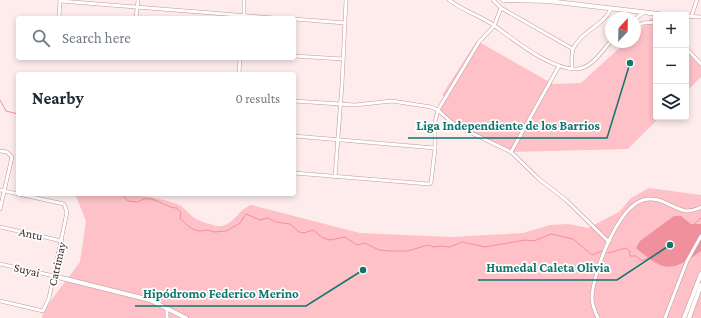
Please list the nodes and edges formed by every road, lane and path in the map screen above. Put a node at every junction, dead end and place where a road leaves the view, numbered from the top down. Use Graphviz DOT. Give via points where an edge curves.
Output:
graph roads {
  1 [pos="138,0"];
  2 [pos="244,0"];
  3 [pos="346,0"];
  4 [pos="449,0"];
  5 [pos="493,0"];
  6 [pos="503,0"];
  7 [pos="697,0"];
  8 [pos="60,1"];
  9 [pos="535,1"];
  10 [pos="553,1"];
  11 [pos="137,7"];
  12 [pos="501,8"];
  13 [pos="611,10"];
  14 [pos="643,13"];
  15 [pos="653,14"];
  16 [pos="59,16"];
  17 [pos="136,16"];
  18 [pos="233,16"];
  19 [pos="244,16"];
  20 [pos="691,16"];
  21 [pos="701,17"];
  22 [pos="296,20"];
  23 [pos="653,22"];
  24 [pos="345,23"];
  25 [pos="641,24"];
  26 [pos="494,26"];
  27 [pos="605,47"];
  28 [pos="573,49"];
  29 [pos="689,51"];
  30 [pos="296,56"];
  31 [pos="343,59"];
  32 [pos="240,60"];
  33 [pos="701,64"];
  34 [pos="559,66"];
  35 [pos="572,68"];
  36 [pos="239,72"];
  37 [pos="296,101"];
  38 [pos="340,105"];
  39 [pos="438,110"];
  40 [pos="296,136"];
  41 [pos="338,140"];
  42 [pos="435,148"];
  43 [pos="0,151"];
  44 [pos="512,152"];
  45 [pos="296,173"];
  46 [pos="335,177"];
  47 [pos="0,190"];
  48 [pos="4,191"];
  49 [pos="16,194"];
  50 [pos="27,196"];
  51 [pos="701,207"];
  52 [pos="0,209"];
  53 [pos="0,227"];
  54 [pos="701,236"];
  55 [pos="62,241"];
  56 [pos="609,242"];
  57 [pos="0,264"];
  58 [pos="701,274"];
  59 [pos="54,276"];
  60 [pos="701,285"];
  61 [pos="0,301"];
  62 [pos="167,308"];
  63 [pos="179,316"];
  64 [pos="166,318"];
  65 [pos="186,318"];
  66 [pos="598,318"];
  67 [pos="665,318"];
  68 [pos="684,318"];
  69 [pos="689,318"];
  1 -- 11 [label="street"];
  2 -- 19 [label="street"];
  3 -- 24 [label="street"];
  4 -- 26 [label="street"];
  5 -- 12 [label="street"];
  6 -- 9 [label="street"];
  7 -- 20 [label="street"];
  8 -- 11 [label="street"];
  8 -- 16 [label="street"];
  9 -- 10 [label="street"];
  10 -- 13 [label="street"];
  11 -- 17 [label="street"];
  11 -- 18 [label="street"];
  12 -- 26 [label="street"];
  12 -- 28 [label="street"];
  13 -- 14 [label="street"];
  13 -- 28 [label="street"];
  14 -- 15 [label="street"];
  20 -- 21 [label="street"];
  22 -- 24 [label="street"];
  23 -- 25 [label="street"];
  24 -- 31 [label="street"];
  26 -- 34 [label="street"];
  26 -- 39 [label="street" via="479,42"];
  27 -- 35 [label="street" via="588,65"];
  28 -- 35 [label="street"];
  29 -- 33 [label="street"];
  30 -- 31 [label="street"];
  31 -- 38 [label="street"];
  32 -- 36 [label="street"];
  34 -- 35 [label="street"];
  34 -- 44 [label="street"];
  37 -- 38 [label="street"];
  38 -- 39 [label="street" via="392,101"];
  38 -- 41 [label="street"];
  39 -- 42 [label="street" via="435,122"];
  39 -- 44 [label="street" via="460,128"];
  40 -- 41 [label="street"];
  41 -- 42 [label="street"];
  41 -- 46 [label="street"];
  42 -- 46 [label="street" via="429,184"];
  43 -- 48 [label="street" via="11,154 12,157"];
  44 -- 56 [label="street" via="539,180 566,200"];
  45 -- 46 [label="street"];
  47 -- 48 [label="street"];
  48 -- 49 [label="street, Catrimay"];
  48 -- 52 [label="street"];
  50 -- 55 [label="street, Catrimay" via="64,204 67,216"];
  51 -- 56 [label="street" via="688,211 666,202 643,200 629,209"];
  53 -- 55 [label="street, Antu"];
  54 -- 67 [label="street" via="684,268"];
  55 -- 59 [label="street, Catrimay"];
  56 -- 66 [label="street" via="599,264 594,284 592,298"];
  57 -- 59 [label="street, Suyai"];
  58 -- 68 [label="street"];
  59 -- 61 [label="street, Catrimay" via="43,311"];
  59 -- 62 [label="street" via="140,297"];
  60 -- 69 [label="street"];
  62 -- 63 [label="street"];
  62 -- 64 [label="street"];
  63 -- 65 [label="street"];
}
